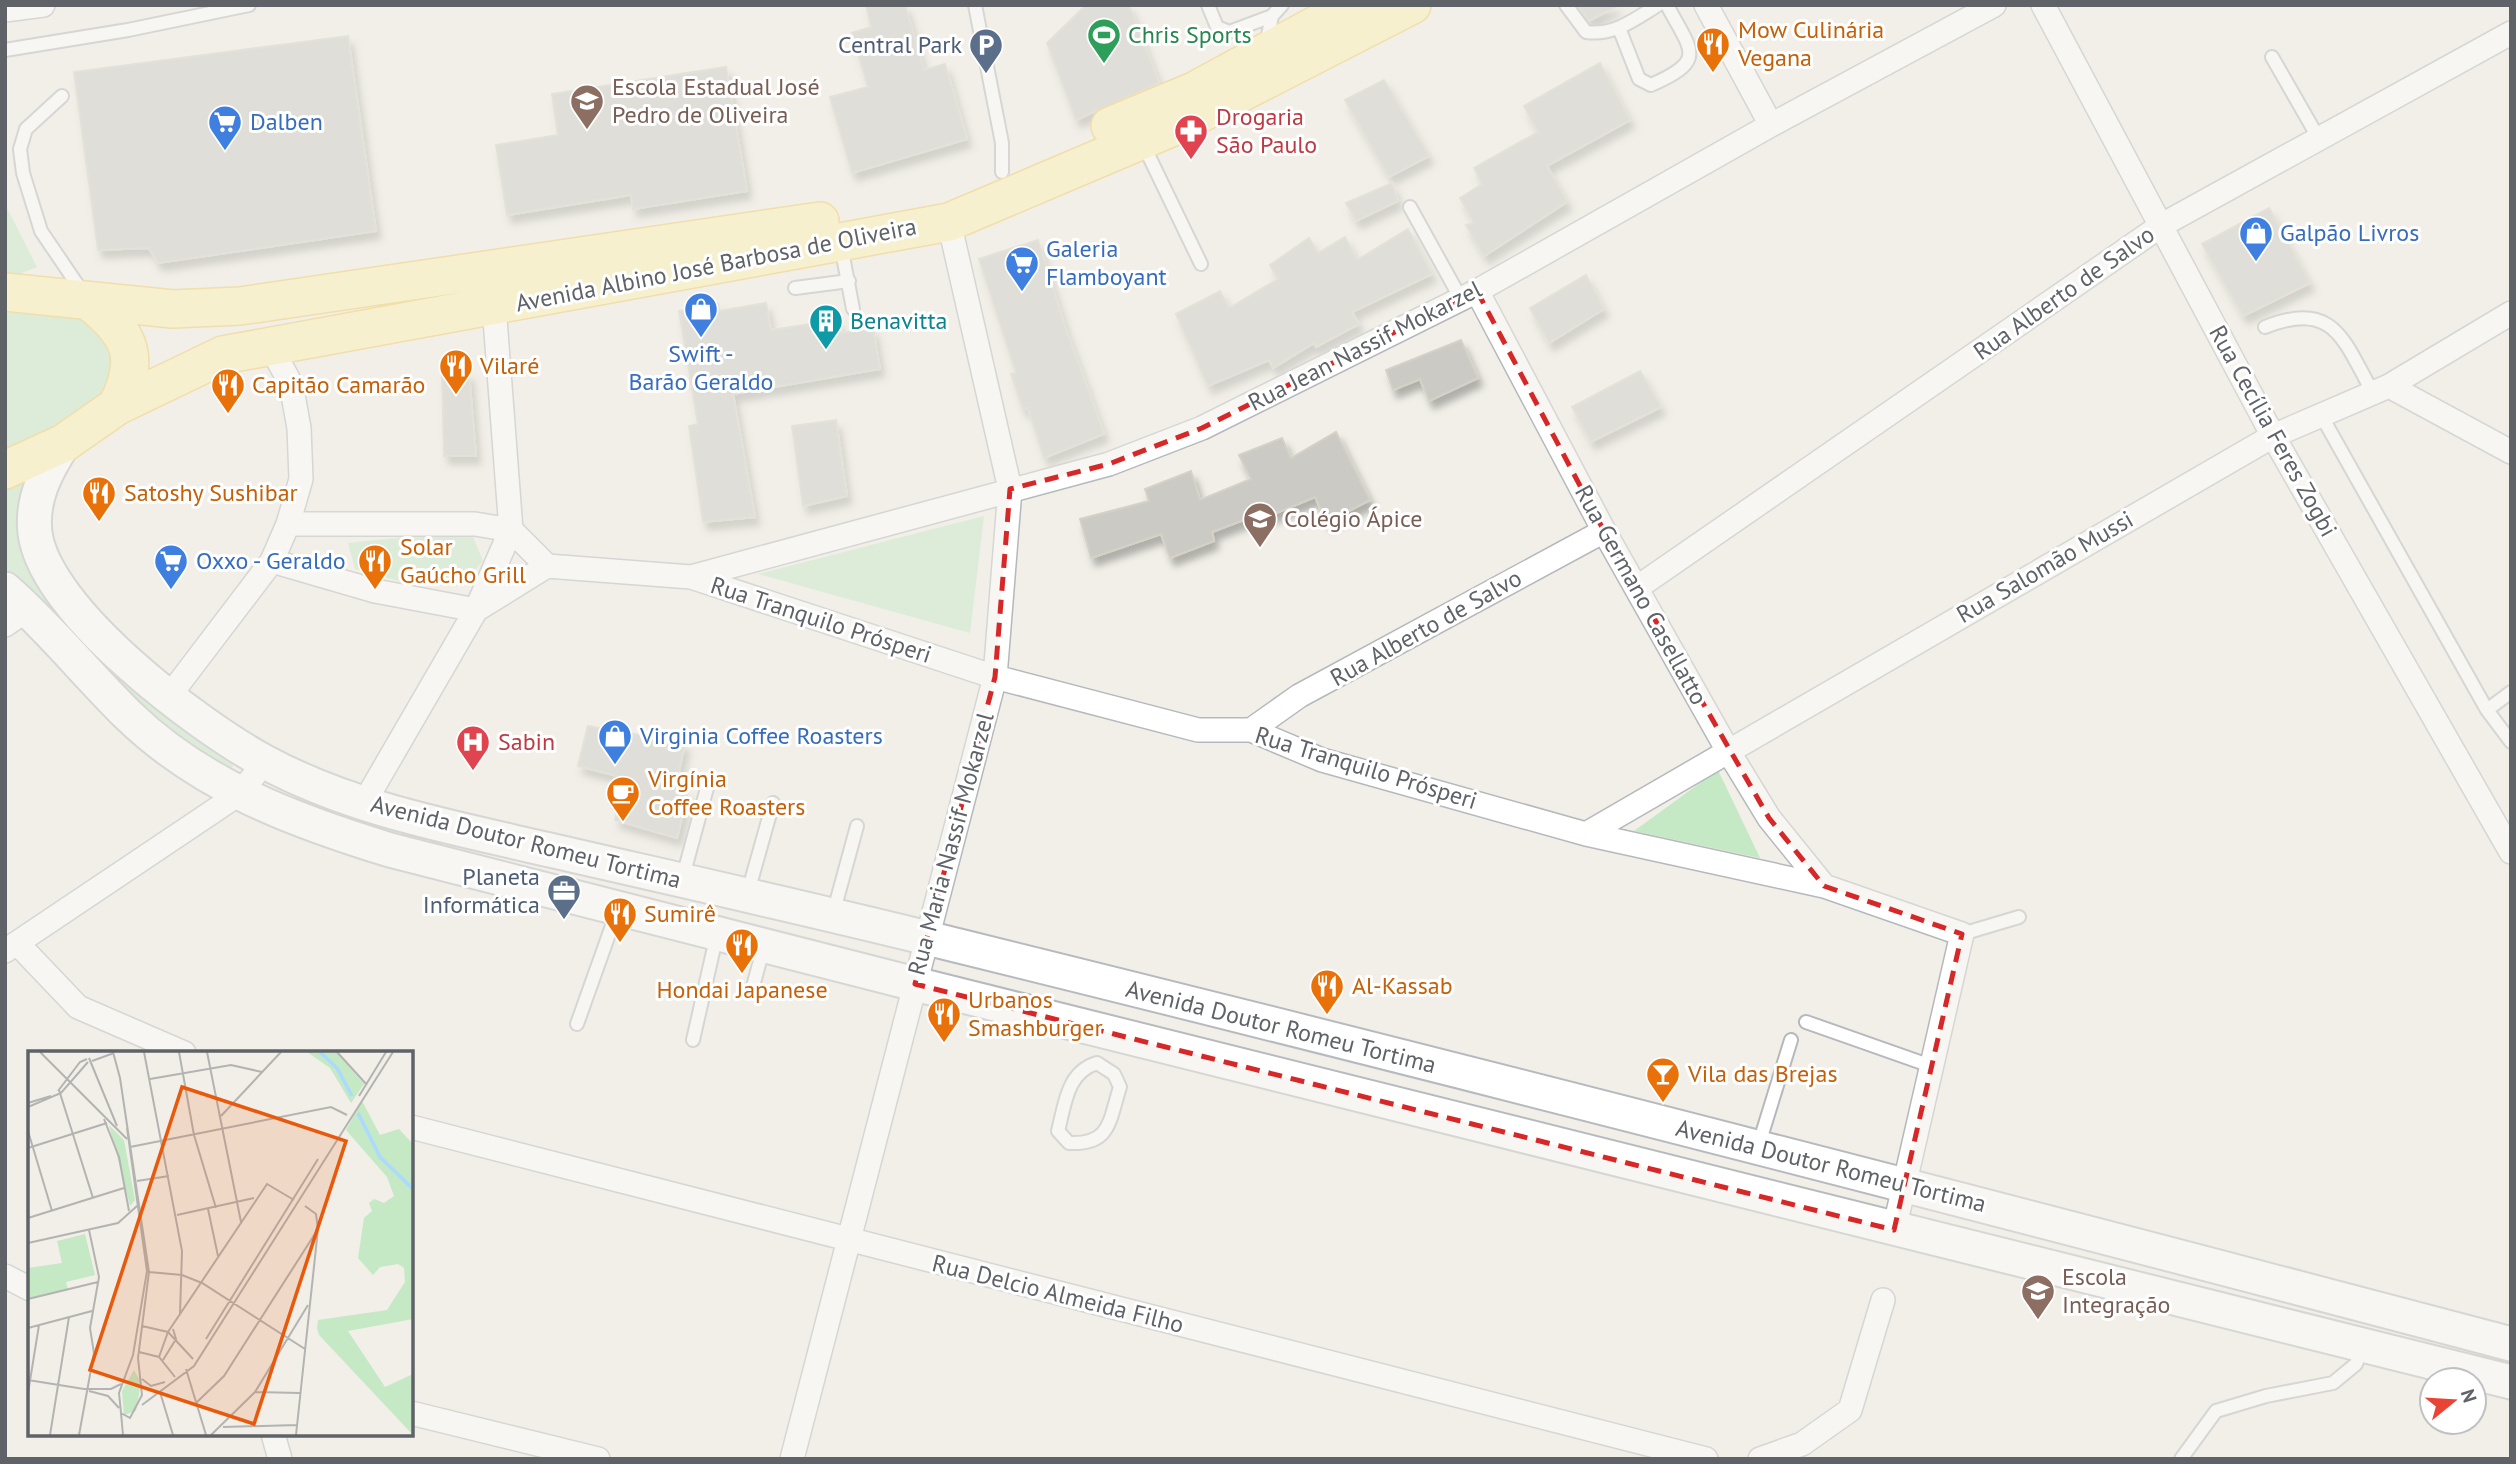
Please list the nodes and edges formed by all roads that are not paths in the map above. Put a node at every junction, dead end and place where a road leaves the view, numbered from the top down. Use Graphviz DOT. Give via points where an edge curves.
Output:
graph roads {
  1 [pos="43,5"];
  2 [pos="249,5"];
  3 [pos="975,5"];
  4 [pos="1208,5"];
  5 [pos="1282,5"];
  6 [pos="1353,5"];
  7 [pos="1412,5"];
  8 [pos="1566,5"];
  9 [pos="1658,5"];
  10 [pos="1667,5"];
  11 [pos="1706,5"];
  12 [pos="1994,5"];
  13 [pos="2043,5"];
  14 [pos="5,10"];
  15 [pos="1272,16"];
  16 [pos="1619,28"];
  17 [pos="2511,33"];
  18 [pos="5,50"];
  19 [pos="1265,52"];
  20 [pos="2272,57"];
  21 [pos="62,96"];
  22 [pos="1770,125"];
  23 [pos="2319,139"];
  24 [pos="1142,141"];
  25 [pos="1002,172"];
  26 [pos="1410,207"];
  27 [pos="949,222"];
  28 [pos="2162,225"];
  29 [pos="840,242"];
  30 [pos="1201,264"];
  31 [pos="415,279"];
  32 [pos="849,281"];
  33 [pos="795,288"];
  34 [pos="5,292"];
  35 [pos="1469,295"];
  36 [pos="90,302"];
  37 [pos="494,306"];
  38 [pos="853,309"];
  39 [pos="2511,313"];
  40 [pos="419,318"];
  41 [pos="2265,327"];
  42 [pos="270,344"];
  43 [pos="2381,389"];
  44 [pos="117,406"];
  45 [pos="2321,415"];
  46 [pos="2273,436"];
  47 [pos="64,443"];
  48 [pos="2511,452"];
  49 [pos="5,470"];
  50 [pos="1010,489"];
  51 [pos="288,524"];
  52 [pos="512,530"];
  53 [pos="1604,531"];
  54 [pos="272,561"];
  55 [pos="547,565"];
  56 [pos="691,577"];
  57 [pos="1638,587"];
  58 [pos="13,608"];
  59 [pos="476,610"];
  60 [pos="995,677"];
  61 [pos="2511,692"];
  62 [pos="167,699"];
  63 [pos="2487,710"];
  64 [pos="1251,730"];
  65 [pos="2511,742"];
  66 [pos="1727,749"];
  67 [pos="265,762"];
  68 [pos="707,788"];
  69 [pos="239,794"];
  70 [pos="363,803"];
  71 [pos="773,803"];
  72 [pos="857,826"];
  73 [pos="1586,834"];
  74 [pos="2511,852"];
  75 [pos="682,881"];
  76 [pos="1824,886"];
  77 [pos="747,896"];
  78 [pos="618,908"];
  79 [pos="832,916"];
  80 [pos="2020,917"];
  81 [pos="717,933"];
  82 [pos="1962,934"];
  83 [pos="926,938"];
  84 [pos="764,946"];
  85 [pos="11,947"];
  86 [pos="915,985"];
  87 [pos="752,990"];
  88 [pos="1806,1022"];
  89 [pos="578,1024"];
  90 [pos="693,1040"];
  91 [pos="1791,1040"];
  92 [pos="1100,1047"];
  93 [pos="179,1051"];
  94 [pos="1931,1066"];
  95 [pos="413,1128"];
  96 [pos="1758,1147"];
  97 [pos="1904,1184"];
  98 [pos="1894,1230"];
  99 [pos="848,1241"];
  100 [pos="5,1276"];
  101 [pos="28,1288"];
  102 [pos="1883,1300"];
  103 [pos="2511,1344"];
  104 [pos="2363,1345"];
  105 [pos="2511,1382"];
  106 [pos="413,1413"];
  107 [pos="274,1436"];
  108 [pos="280,1459"];
  109 [pos="598,1459"];
  110 [pos="792,1459"];
  111 [pos="1706,1459"];
  112 [pos="1760,1459"];
  113 [pos="2181,1459"];
  1 -- 14 [label="street"];
  2 -- 18 [label="lane"];
  3 -- 25 [label="lane" via="1002,143"];
  4 -- 15 [label="lane" via="1217,27 1229,32"];
  5 -- 15 [label="lane"];
  6 -- 19 [label="main road, Avenida Albino José Barbosa de Oliveira"];
  7 -- 24 [label="main road, Avenida Albino José Barbosa de Oliveira"];
  8 -- 16 [label="lane" via="1586,32 1600,34"];
  9 -- 16 [label="lane"];
  10 -- 16 [label="lane" via="1691,52 1689,62 1676,74 1651,85 1639,79"];
  11 -- 22 [label="street"];
  12 -- 22 [label="street, Rua Jean Nassif Mokarzel"];
  13 -- 28 [label="street, Rua Cecília Feres Zogbi"];
  15 -- 19 [label="lane"];
  17 -- 23 [label="street, Rua Alberto de Salvo"];
  19 -- 25 [label="main road, Avenida Albino José Barbosa de Oliveira" via="1194,90"];
  20 -- 23 [label="lane"];
  21 -- 36 [label="lane" via="26,129 20,149 23,173 41,231"];
  22 -- 35 [label="street, Rua Jean Nassif Mokarzel"];
  23 -- 28 [label="street, Rua Alberto de Salvo"];
  24 -- 27 [label="main road, Avenida Albino José Barbosa de Oliveira"];
  24 -- 30 [label="lane"];
  25 -- 31 [label="main road, Avenida Albino José Barbosa de Oliveira" via="943,198 808,223"];
  26 -- 35 [label="lane"];
  27 -- 29 [label="main road, Avenida Albino José Barbosa de Oliveira"];
  27 -- 50 [label="street, Rua Maria Nassif Mokarzel"];
  28 -- 46 [label="street, Rua Cecília Feres Zogbi"];
  28 -- 57 [label="street, Rua Alberto de Salvo"];
  29 -- 32 [label="lane"];
  29 -- 37 [label="main road, Avenida Albino José Barbosa de Oliveira"];
  31 -- 36 [label="main road, Avenida Albino José Barbosa de Oliveira" via="240,306 173,309"];
  31 -- 40 [label="main road"];
  32 -- 33 [label="lane"];
  32 -- 38 [label="lane"];
  34 -- 36 [label="main road, Avenida Albino José Barbosa de Oliveira"];
  35 -- 50 [label="street, Rua Jean Nassif Mokarzel" via="1202,428 1109,464"];
  35 -- 53 [label="street, Rua Germano Casellatto"];
  36 -- 44 [label="main road" via="125,339 132,363"];
  37 -- 40 [label="main road, Avenida Albino José Barbosa de Oliveira"];
  37 -- 52 [label="street"];
  39 -- 43 [label="street, Rua Salomão Mussi"];
  40 -- 42 [label="main road, Avenida Albino José Barbosa de Oliveira"];
  41 -- 43 [label="lane" via="2289,317 2317,317 2330,324"];
  42 -- 44 [label="main road, Avenida Albino José Barbosa de Oliveira" via="223,355"];
  42 -- 51 [label="street" via="291,384 299,428 301,479"];
  43 -- 45 [label="street, Rua Salomão Mussi"];
  43 -- 48 [label="street"];
  44 -- 47 [label="main road, Avenida Albino José Barbosa de Oliveira"];
  45 -- 46 [label="street, Rua Salomão Mussi"];
  45 -- 63 [label="lane"];
  46 -- 66 [label="street, Rua Salomão Mussi"];
  46 -- 74 [label="street, Rua Cecília Feres Zogbi"];
  47 -- 49 [label="main road, Avenida Albino José Barbosa de Oliveira"];
  47 -- 62 [label="main road, Avenida Doutor Romeu Tortima" via="36,498 34,530 41,556 86,618"];
  50 -- 56 [label="street, Rua Jean Nassif Mokarzel"];
  50 -- 60 [label="street, Rua Maria Nassif Mokarzel"];
  51 -- 52 [label="street" via="429,522"];
  51 -- 54 [label="street"];
  52 -- 55 [label="street"];
  52 -- 59 [label="street"];
  53 -- 57 [label="street, Rua Germano Casellatto"];
  53 -- 64 [label="street, Rua Alberto de Salvo" via="1299,696"];
  54 -- 59 [label="street" via="375,591"];
  54 -- 62 [label="street"];
  55 -- 56 [label="street, Rua Tranquilo Prósperi"];
  55 -- 59 [label="street"];
  56 -- 60 [label="street, Rua Tranquilo Prósperi"];
  57 -- 66 [label="street, Rua Germano Casellatto"];
  58 -- 69 [label="main road, Avenida Doutor Romeu Tortima" via="130,717 190,764"];
  59 -- 70 [label="street"];
  60 -- 64 [label="street, Rua Tranquilo Prósperi" via="1198,730"];
  60 -- 83 [label="street, Rua Maria Nassif Mokarzel"];
  61 -- 63 [label="lane"];
  62 -- 67 [label="main road, Avenida Doutor Romeu Tortima"];
  63 -- 65 [label="lane"];
  64 -- 73 [label="street, Rua Tranquilo Prósperi" via="1322,760"];
  66 -- 73 [label="street, Rua Salomão Mussi"];
  66 -- 76 [label="street, Rua Germano Casellatto" via="1769,818"];
  67 -- 69 [label="street"];
  67 -- 70 [label="main road, Avenida Doutor Romeu Tortima"];
  68 -- 75 [label="lane"];
  69 -- 78 [label="main road, Avenida Doutor Romeu Tortima" via="310,825 390,850"];
  69 -- 85 [label="street"];
  70 -- 75 [label="main road, Avenida Doutor Romeu Tortima"];
  71 -- 77 [label="lane"];
  72 -- 79 [label="lane"];
  73 -- 76 [label="street, Rua Tranquilo Prósperi"];
  75 -- 77 [label="main road, Avenida Doutor Romeu Tortima"];
  76 -- 82 [label="street, Rua Tranquilo Prósperi"];
  77 -- 79 [label="main road, Avenida Doutor Romeu Tortima"];
  78 -- 81 [label="main road, Avenida Doutor Romeu Tortima"];
  78 -- 89 [label="lane"];
  79 -- 83 [label="main road, Avenida Doutor Romeu Tortima"];
  80 -- 82 [label="lane"];
  81 -- 84 [label="main road, Avenida Doutor Romeu Tortima"];
  81 -- 90 [label="lane"];
  82 -- 94 [label="street"];
  83 -- 86 [label="street, Rua Maria Nassif Mokarzel"];
  83 -- 96 [label="main road, Avenida Doutor Romeu Tortima"];
  84 -- 86 [label="main road, Avenida Doutor Romeu Tortima"];
  84 -- 87 [label="lane"];
  85 -- 93 [label="street" via="78,1007"];
  86 -- 92 [label="main road, Avenida Doutor Romeu Tortima"];
  86 -- 99 [label="street, Rua Maria Nassif Mokarzel"];
  88 -- 94 [label="lane"];
  91 -- 96 [label="lane"];
  92 -- 92 [label="lane" via="1070,1085 1058,1131 1069,1143 1088,1144 1099,1139 1120,1087"];
  92 -- 98 [label="main road, Avenida Doutor Romeu Tortima"];
  94 -- 97 [label="street"];
  95 -- 99 [label="street, Rua Delcio Almeida Filho"];
  96 -- 97 [label="main road, Avenida Doutor Romeu Tortima"];
  97 -- 98 [label="street"];
  97 -- 103 [label="main road, Avenida Doutor Romeu Tortima"];
  98 -- 104 [label="main road, Avenida Doutor Romeu Tortima"];
  99 -- 110 [label="street, Rua Maria Nassif Mokarzel"];
  99 -- 111 [label="street, Rua Delcio Almeida Filho"];
  100 -- 101 [label="street"];
  102 -- 112 [label="street" via="1850,1410 1802,1444"];
  104 -- 105 [label="main road, Avenida Doutor Romeu Tortima"];
  104 -- 113 [label="lane" via="2356,1364 2333,1383 2266,1395 2216,1411"];
  106 -- 109 [label="street"];
  107 -- 108 [label="street"];
}
